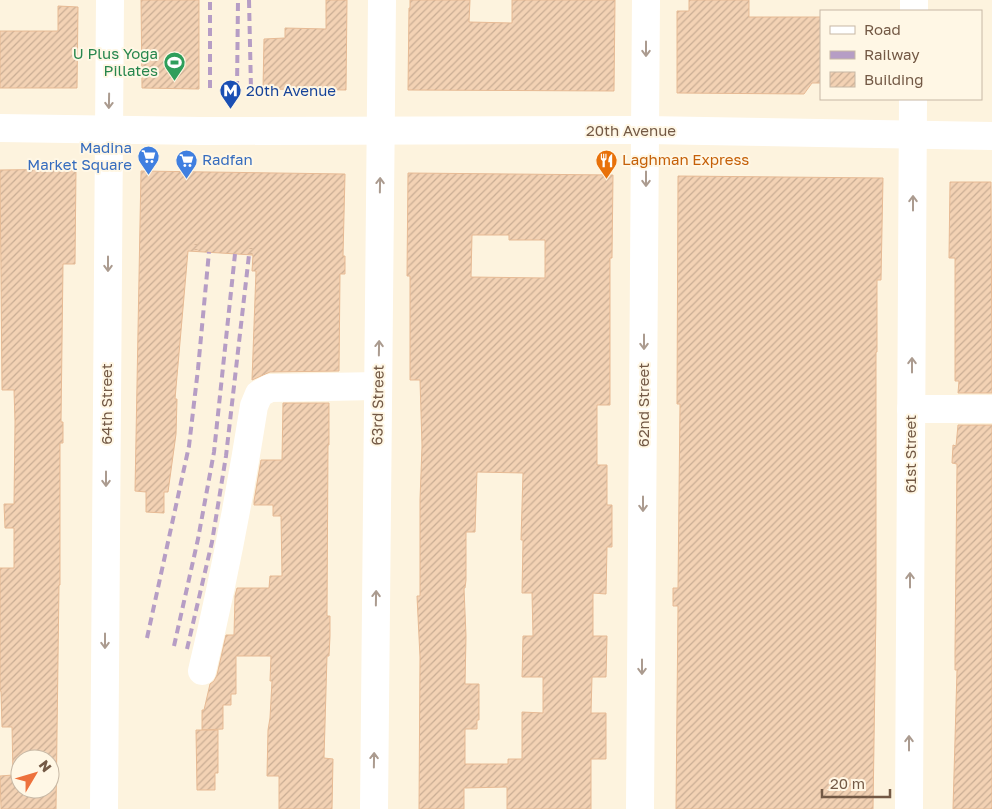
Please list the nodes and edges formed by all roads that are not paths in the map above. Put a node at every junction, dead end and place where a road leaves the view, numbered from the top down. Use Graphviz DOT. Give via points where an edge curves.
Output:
graph roads {
  1 [pos="110,0"];
  2 [pos="382,0"];
  3 [pos="646,0"];
  4 [pos="913,100"];
  5 [pos="0,128"];
  6 [pos="108,129"];
  7 [pos="646,130"];
  8 [pos="381,131"];
  9 [pos="913,135"];
  10 [pos="992,136"];
  11 [pos="378,386"];
  12 [pos="912,409"];
  13 [pos="992,409"];
  14 [pos="202,671"];
  15 [pos="104,809"];
  16 [pos="374,809"];
  17 [pos="640,809"];
  18 [pos="909,809"];
  1 -- 6 [label="street, 64th Street, one-way"];
  2 -- 8 [label="street, 63rd Street"];
  3 -- 7 [label="street, 62nd Street, one-way"];
  4 -- 9 [label="street, 61st Street"];
  5 -- 6 [label="street, 20th Avenue"];
  6 -- 8 [label="street, 20th Avenue"];
  6 -- 15 [label="street, 64th Street, one-way"];
  7 -- 8 [label="street, 20th Avenue"];
  7 -- 9 [label="street, 20th Avenue"];
  7 -- 17 [label="street, 62nd Street, one-way"];
  11 -- 8 [label="street, 63rd Street, one-way"];
  9 -- 10 [label="street, 20th Avenue"];
  12 -- 9 [label="street, 61st Street, one-way"];
  11 -- 14 [label="street" via="270,388 259,394"];
  16 -- 11 [label="street, 63rd Street, one-way"];
  12 -- 13 [label="street"];
  18 -- 12 [label="street, 61st Street, one-way"];
}
